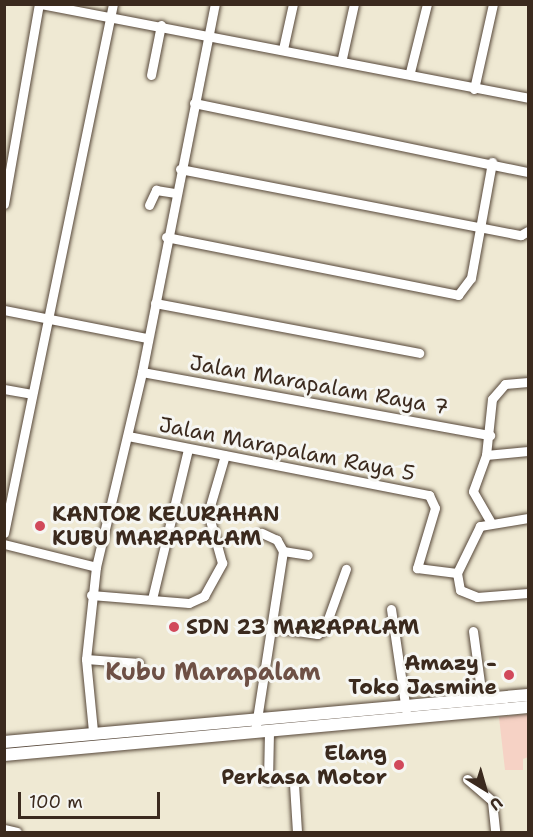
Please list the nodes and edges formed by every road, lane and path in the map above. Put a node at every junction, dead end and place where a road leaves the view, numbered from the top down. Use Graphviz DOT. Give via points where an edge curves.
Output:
graph roads {
  1 [pos="40,4"];
  2 [pos="113,4"];
  3 [pos="216,4"];
  4 [pos="293,4"];
  5 [pos="354,4"];
  6 [pos="427,4"];
  7 [pos="493,4"];
  8 [pos="110,20"];
  9 [pos="161,25"];
  10 [pos="209,35"];
  11 [pos="284,49"];
  12 [pos="342,58"];
  13 [pos="410,72"];
  14 [pos="151,75"];
  15 [pos="474,89"];
  16 [pos="528,98"];
  17 [pos="194,103"];
  18 [pos="492,162"];
  19 [pos="8,163"];
  20 [pos="180,169"];
  21 [pos="528,172"];
  22 [pos="176,193"];
  23 [pos="4,204"];
  24 [pos="149,205"];
  25 [pos="477,227"];
  26 [pos="528,231"];
  27 [pos="166,237"];
  28 [pos="154,303"];
  29 [pos="4,310"];
  30 [pos="49,320"];
  31 [pos="147,338"];
  32 [pos="419,352"];
  33 [pos="142,372"];
  34 [pos="528,382"];
  35 [pos="4,389"];
  36 [pos="32,394"];
  37 [pos="490,435"];
  38 [pos="128,436"];
  39 [pos="188,448"];
  40 [pos="528,451"];
  41 [pos="225,455"];
  42 [pos="486,455"];
  43 [pos="528,518"];
  44 [pos="490,521"];
  45 [pos="4,533"];
  46 [pos="262,533"];
  47 [pos="4,544"];
  48 [pos="283,551"];
  49 [pos="308,555"];
  50 [pos="96,567"];
  51 [pos="346,569"];
  52 [pos="457,573"];
  53 [pos="528,593"];
  54 [pos="91,595"];
  55 [pos="152,599"];
  56 [pos="391,609"];
  57 [pos="270,627"];
  58 [pos="473,631"];
  59 [pos="86,659"];
  60 [pos="139,663"];
  61 [pos="528,694"];
  62 [pos="483,698"];
  63 [pos="528,706"];
  64 [pos="406,711"];
  65 [pos="256,717"];
  66 [pos="93,731"];
  67 [pos="269,731"];
  68 [pos="255,732"];
  69 [pos="4,742"];
  70 [pos="4,755"];
  71 [pos="467,779"];
  72 [pos="268,780"];
  73 [pos="294,784"];
  74 [pos="4,829"];
  75 [pos="17,832"];
  76 [pos="297,832"];
  77 [pos="495,832"];
  1 -- 8 [label="street"];
  1 -- 19 [label="street"];
  2 -- 8 [label="street"];
  3 -- 10 [label="street"];
  4 -- 11 [label="street"];
  5 -- 12 [label="street"];
  6 -- 13 [label="street"];
  7 -- 15 [label="street"];
  8 -- 9 [label="street"];
  8 -- 30 [label="street"];
  9 -- 10 [label="street"];
  9 -- 14 [label="street"];
  10 -- 11 [label="street"];
  10 -- 17 [label="street"];
  11 -- 12 [label="street"];
  12 -- 13 [label="street"];
  13 -- 15 [label="street"];
  15 -- 16 [label="street"];
  17 -- 18 [label="street"];
  17 -- 20 [label="street"];
  18 -- 21 [label="street"];
  18 -- 25 [label="street"];
  19 -- 23 [label="street"];
  20 -- 22 [label="street"];
  20 -- 25 [label="street"];
  22 -- 24 [label="street" via="156,190"];
  22 -- 27 [label="street"];
  25 -- 26 [label="street" via="521,235"];
  25 -- 27 [label="street" via="471,278 454,296"];
  27 -- 28 [label="street"];
  28 -- 31 [label="street"];
  28 -- 32 [label="street"];
  29 -- 30 [label="street"];
  30 -- 31 [label="street"];
  30 -- 36 [label="street"];
  31 -- 33 [label="street"];
  33 -- 37 [label="street, Jalan Marapalam Raya 7"];
  33 -- 38 [label="street"];
  34 -- 37 [label="street" via="498,388"];
  35 -- 36 [label="street"];
  36 -- 45 [label="street"];
  37 -- 42 [label="street"];
  38 -- 39 [label="street, Jalan Marapalam Raya 5"];
  38 -- 50 [label="street"];
  39 -- 41 [label="street, Jalan Marapalam Raya 5"];
  39 -- 55 [label="street"];
  40 -- 42 [label="street"];
  41 -- 52 [label="street, Jalan Marapalam Raya 5" via="429,495 435,508 417,568"];
  41 -- 55 [label="street" via="208,513 222,555 220,571 198,601"];
  42 -- 44 [label="street" via="473,491"];
  43 -- 44 [label="street"];
  44 -- 52 [label="street" via="473,532"];
  46 -- 48 [label="street" via="278,540"];
  47 -- 50 [label="street"];
  48 -- 49 [label="street"];
  48 -- 57 [label="street"];
  50 -- 54 [label="street"];
  51 -- 57 [label="street" via="324,630 317,634"];
  52 -- 53 [label="street" via="465,594"];
  54 -- 55 [label="street"];
  54 -- 59 [label="street"];
  56 -- 64 [label="street"];
  57 -- 65 [label="street"];
  58 -- 62 [label="street"];
  59 -- 60 [label="street"];
  59 -- 66 [label="street"];
  61 -- 62 [label="main road"];
  62 -- 64 [label="main road"];
  63 -- 64 [label="main road"];
  64 -- 65 [label="main road"];
  64 -- 67 [label="main road"];
  65 -- 66 [label="main road"];
  65 -- 68 [label="street"];
  66 -- 69 [label="main road"];
  67 -- 68 [label="main road"];
  67 -- 72 [label="street"];
  68 -- 70 [label="main road"];
  71 -- 77 [label="street" via="492,801"];
  73 -- 76 [label="street"];
  74 -- 75 [label="street"];
}
